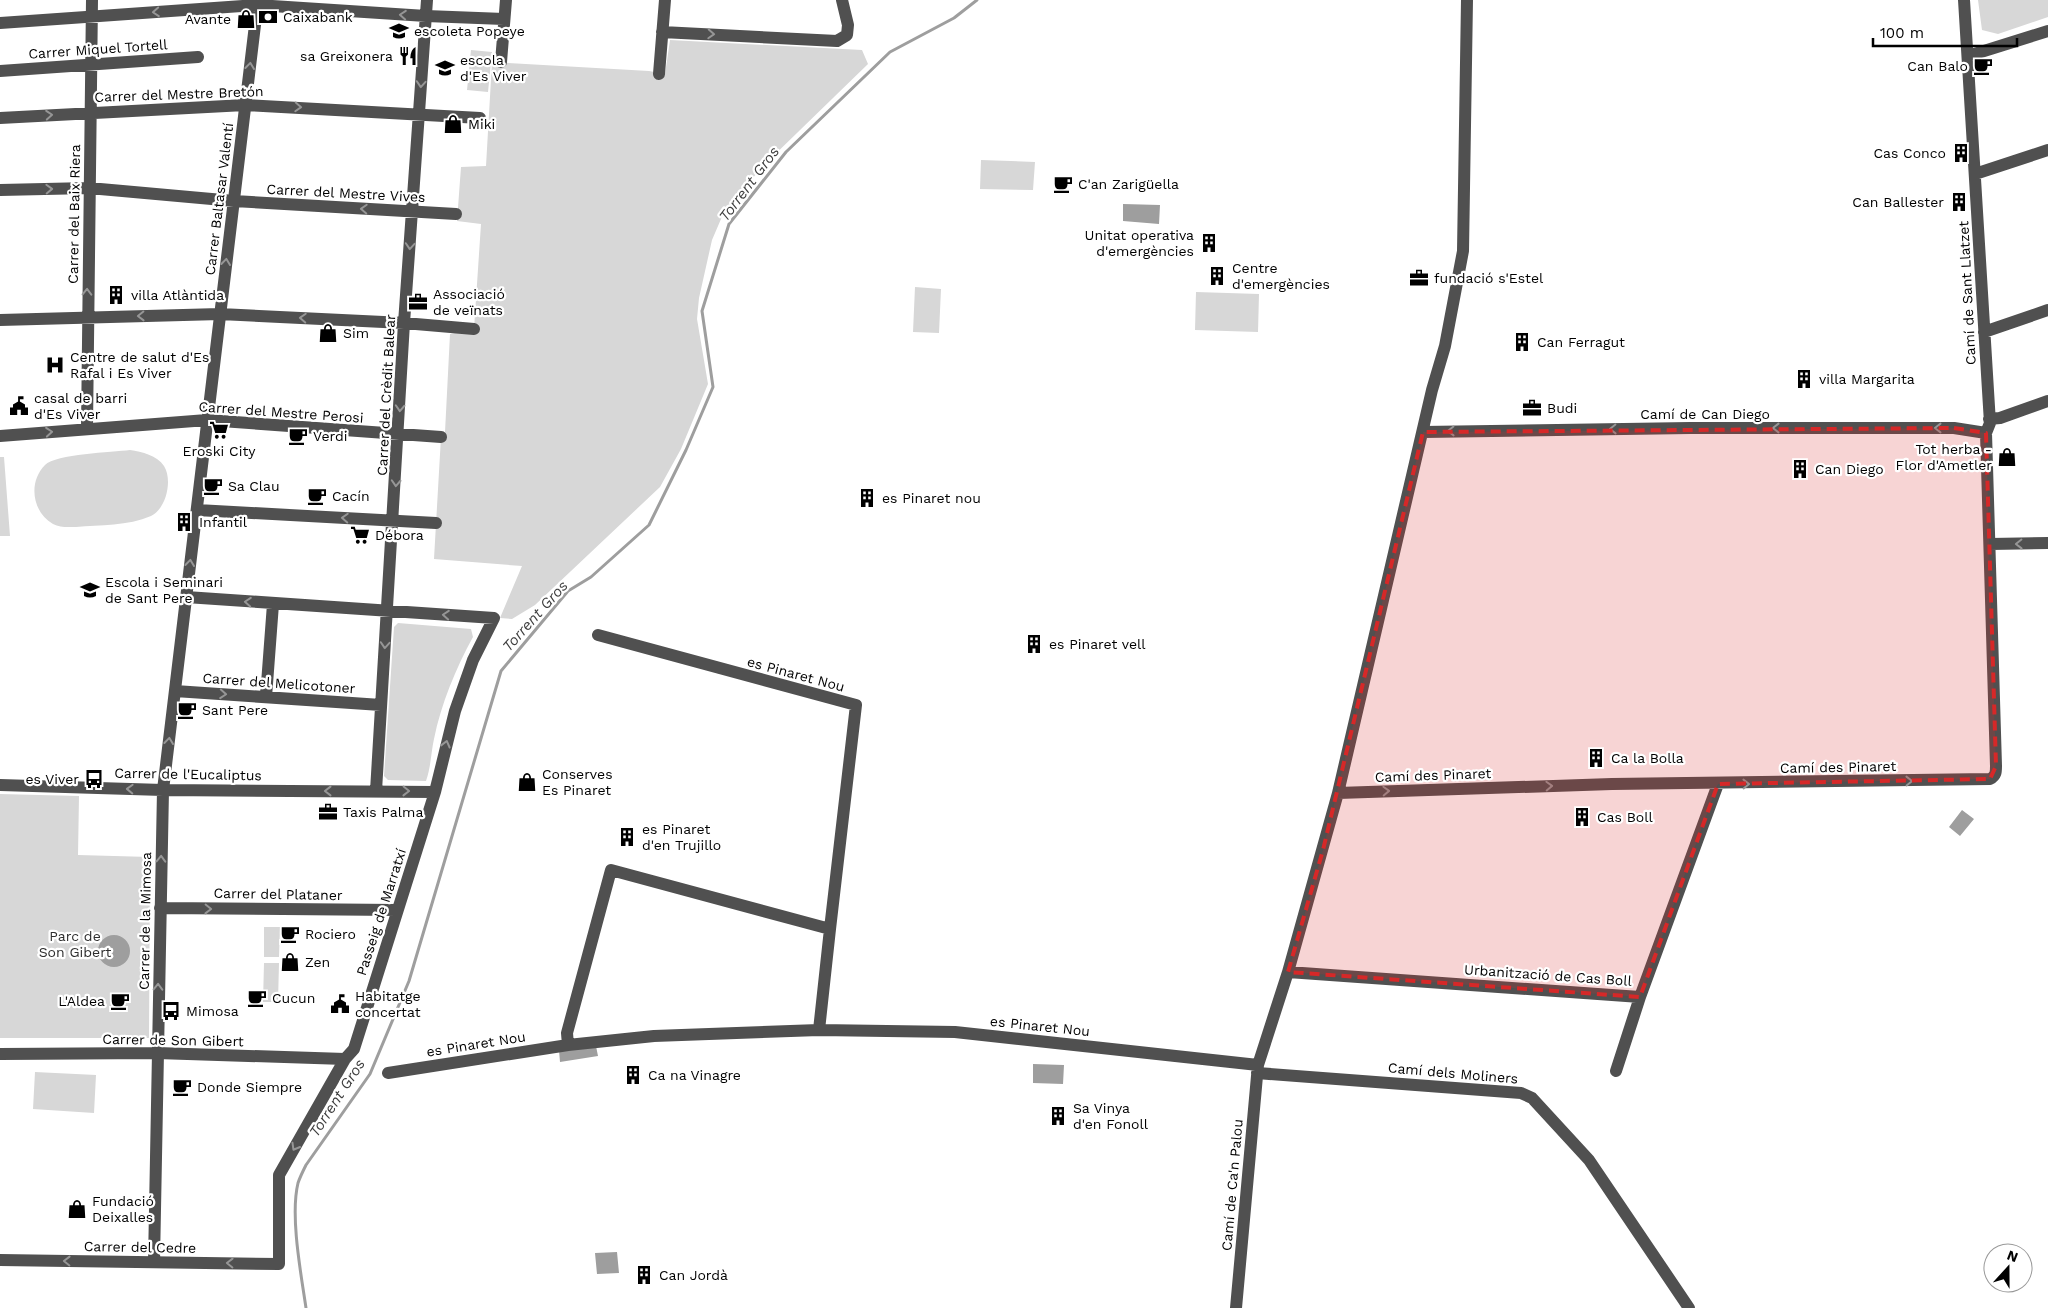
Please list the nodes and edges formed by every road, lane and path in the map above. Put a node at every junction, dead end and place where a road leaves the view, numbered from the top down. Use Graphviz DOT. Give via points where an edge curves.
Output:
graph roads {
  1 [pos="92,0"];
  2 [pos="427,0"];
  3 [pos="506,0"];
  4 [pos="665,0"];
  5 [pos="842,0"];
  6 [pos="1468,0"];
  7 [pos="1964,0"];
  8 [pos="258,3"];
  9 [pos="426,16"];
  10 [pos="92,17"];
  11 [pos="504,19"];
  12 [pos="0,22"];
  13 [pos="2048,30"];
  14 [pos="662,32"];
  15 [pos="1968,56"];
  16 [pos="198,57"];
  17 [pos="501,62"];
  18 [pos="92,63"];
  19 [pos="0,71"];
  20 [pos="659,74"];
  21 [pos="245,105"];
  22 [pos="91,113"];
  23 [pos="419,114"];
  24 [pos="0,118"];
  25 [pos="480,118"];
  26 [pos="2048,150"];
  27 [pos="1975,174"];
  28 [pos="89,188"];
  29 [pos="0,190"];
  30 [pos="234,201"];
  31 [pos="413,211"];
  32 [pos="456,214"];
  33 [pos="2048,310"];
  34 [pos="220,314"];
  35 [pos="87,317"];
  36 [pos="0,320"];
  37 [pos="404,324"];
  38 [pos="474,329"];
  39 [pos="1984,332"];
  40 [pos="2048,401"];
  41 [pos="1989,419"];
  42 [pos="207,420"];
  43 [pos="87,428"];
  44 [pos="1423,432"];
  45 [pos="1986,433"];
  46 [pos="398,434"];
  47 [pos="0,436"];
  48 [pos="441,437"];
  49 [pos="197,510"];
  50 [pos="394,521"];
  51 [pos="436,523"];
  52 [pos="2048,543"];
  53 [pos="1990,544"];
  54 [pos="186,597"];
  55 [pos="273,604"];
  56 [pos="388,611"];
  57 [pos="598,635"];
  58 [pos="175,691"];
  59 [pos="266,697"];
  60 [pos="381,705"];
  61 [pos="1718,784"];
  62 [pos="0,785"];
  63 [pos="163,790"];
  64 [pos="376,791"];
  65 [pos="435,792"];
  66 [pos="1338,793"];
  67 [pos="160,908"];
  68 [pos="397,910"];
  69 [pos="830,929"];
  70 [pos="1288,972"];
  71 [pos="1640,997"];
  72 [pos="819,1030"];
  73 [pos="568,1045"];
  74 [pos="157,1053"];
  75 [pos="0,1054"];
  76 [pos="346,1060"];
  77 [pos="1258,1069"];
  78 [pos="1616,1072"];
  79 [pos="388,1073"];
  80 [pos="0,1260"];
  81 [pos="154,1262"];
  82 [pos="279,1264"];
  83 [pos="1236,1308"];
  84 [pos="1689,1308"];
  1 -- 10 [label="street, Carrer del Baix Riera"];
  2 -- 9 [label="street, Carrer del Crèdit Balear"];
  3 -- 11 [label="street"];
  4 -- 14 [label="street"];
  14 -- 5 [label="street, one-way" via="837,41 847,35"];
  6 -- 44 [label="street, Camí de Ca'n Palou" via="1463,251"];
  7 -- 15 [label="street, Camí de Sant Llatzet"];
  9 -- 8 [label="street, one-way"];
  8 -- 10 [label="street, one-way"];
  21 -- 8 [label="street, Carrer Baltasar Valentí, one-way"];
  9 -- 11 [label="street"];
  9 -- 23 [label="street, Carrer del Crèdit Balear, one-way"];
  10 -- 12 [label="street"];
  10 -- 18 [label="street, Carrer del Baix Riera"];
  11 -- 17 [label="street"];
  13 -- 15 [label="street"];
  14 -- 20 [label="street"];
  15 -- 27 [label="street, Camí de Sant Llatzet"];
  16 -- 18 [label="street, Carrer Miquel Tortell"];
  18 -- 19 [label="street, Carrer Miquel Tortell"];
  18 -- 22 [label="street, Carrer del Baix Riera"];
  21 -- 22 [label="street, Carrer del Mestre Bretón"];
  21 -- 23 [label="street, Carrer del Mestre Bretón, one-way"];
  21 -- 30 [label="street, Carrer Baltasar Valentí"];
  24 -- 22 [label="street, Carrer del Mestre Bretón, one-way"];
  22 -- 28 [label="street, Carrer del Baix Riera"];
  23 -- 25 [label="street, Carrer del Mestre Bretón"];
  23 -- 31 [label="street, Carrer del Crèdit Balear"];
  26 -- 27 [label="street"];
  27 -- 39 [label="street, Camí de Sant Llatzet"];
  29 -- 28 [label="street, Carrer del Mestre Vives, one-way"];
  28 -- 30 [label="street, Carrer del Mestre Vives"];
  35 -- 28 [label="street, Carrer del Baix Riera, one-way"];
  31 -- 30 [label="street, Carrer del Mestre Vives, one-way"];
  34 -- 30 [label="street, Carrer Baltasar Valentí, one-way"];
  31 -- 32 [label="street, Carrer del Mestre Vives"];
  31 -- 37 [label="street, Carrer del Crèdit Balear, one-way"];
  33 -- 39 [label="street"];
  34 -- 35 [label="street, one-way"];
  37 -- 34 [label="street, one-way"];
  34 -- 42 [label="street, Carrer Baltasar Valentí"];
  35 -- 36 [label="street"];
  35 -- 43 [label="street, Carrer del Baix Riera"];
  37 -- 38 [label="street"];
  37 -- 46 [label="street, Carrer del Crèdit Balear, one-way"];
  39 -- 41 [label="street, Camí de Sant Llatzet"];
  40 -- 41 [label="street"];
  41 -- 45 [label="street, Camí de Sant Llatzet"];
  42 -- 43 [label="street, Carrer del Mestre Perosi"];
  42 -- 46 [label="street, Carrer del Mestre Perosi"];
  42 -- 49 [label="street, Carrer Baltasar Valentí"];
  47 -- 43 [label="street, Carrer del Mestre Perosi, one-way"];
  45 -- 44 [label="street, Camí de Can Diego, one-way" via="1954,428"];
  44 -- 66 [label="street, Camí de Ca'n Palou"];
  45 -- 53 [label="street, Camí des Pinaret"];
  46 -- 48 [label="street, Carrer del Mestre Perosi"];
  46 -- 50 [label="street, Carrer del Crèdit Balear, one-way"];
  50 -- 49 [label="street, one-way"];
  54 -- 49 [label="street, Carrer Baltasar Valentí, one-way"];
  50 -- 51 [label="street"];
  50 -- 56 [label="street, Carrer del Crèdit Balear"];
  52 -- 53 [label="street, one-way"];
  61 -- 53 [label="street, Camí des Pinaret, one-way" via="1993,778 1996,766"];
  55 -- 54 [label="street, one-way"];
  54 -- 58 [label="street, Carrer Baltasar Valentí"];
  55 -- 56 [label="street"];
  55 -- 59 [label="street"];
  56 -- 60 [label="street, Carrer del Crèdit Balear, one-way"];
  65 -- 56 [label="street, Passeig de Marratxí, one-way" via="455,711 473,660 494,618"];
  57 -- 69 [label="street, es Pinaret Nou" via="856,705"];
  58 -- 59 [label="street, Carrer del Melicotoner, one-way"];
  63 -- 58 [label="street, Carrer Baltasar Valentí, one-way"];
  59 -- 60 [label="street, Carrer del Melicotoner"];
  60 -- 64 [label="street, Carrer del Crèdit Balear"];
  66 -- 61 [label="street, Camí des Pinaret, one-way" via="1612,784"];
  61 -- 71 [label="street, Urbanització de Cas Boll"];
  63 -- 62 [label="street, Carrer de l'Eucaliptus, one-way"];
  64 -- 63 [label="street, Carrer de l'Eucaliptus, one-way"];
  67 -- 63 [label="street, Carrer de la Mimosa, one-way"];
  64 -- 65 [label="street, Carrer de l'Eucaliptus, one-way"];
  65 -- 68 [label="street, Passeig de Marratxí"];
  66 -- 70 [label="street, Camí de Ca'n Palou"];
  67 -- 68 [label="street, Carrer del Plataner, one-way"];
  74 -- 67 [label="street, Carrer de la Mimosa, one-way"];
  68 -- 76 [label="street, Passeig de Marratxí" via="354,1049"];
  69 -- 72 [label="street, es Pinaret Nou"];
  69 -- 73 [label="street" via="611,870 567,1033"];
  70 -- 71 [label="street, Urbanització de Cas Boll"];
  70 -- 77 [label="street, Camí de Ca'n Palou"];
  71 -- 78 [label="street"];
  72 -- 73 [label="street, es Pinaret Nou" via="654,1036"];
  72 -- 77 [label="street, es Pinaret Nou" via="955,1032"];
  73 -- 79 [label="street, es Pinaret Nou"];
  74 -- 75 [label="street, Carrer de Son Gibert"];
  74 -- 76 [label="street, Carrer de Son Gibert"];
  74 -- 81 [label="street, Carrer de la Mimosa"];
  76 -- 82 [label="street, Passeig de Marratxí, one-way" via="278,1175"];
  77 -- 83 [label="street, Camí de Ca'n Palou"];
  77 -- 84 [label="street, Camí dels Moliners" via="1521,1093 1532,1098 1589,1160"];
  81 -- 80 [label="street, Carrer del Cedre, one-way"];
  82 -- 81 [label="street, Carrer del Cedre, one-way"];
}
